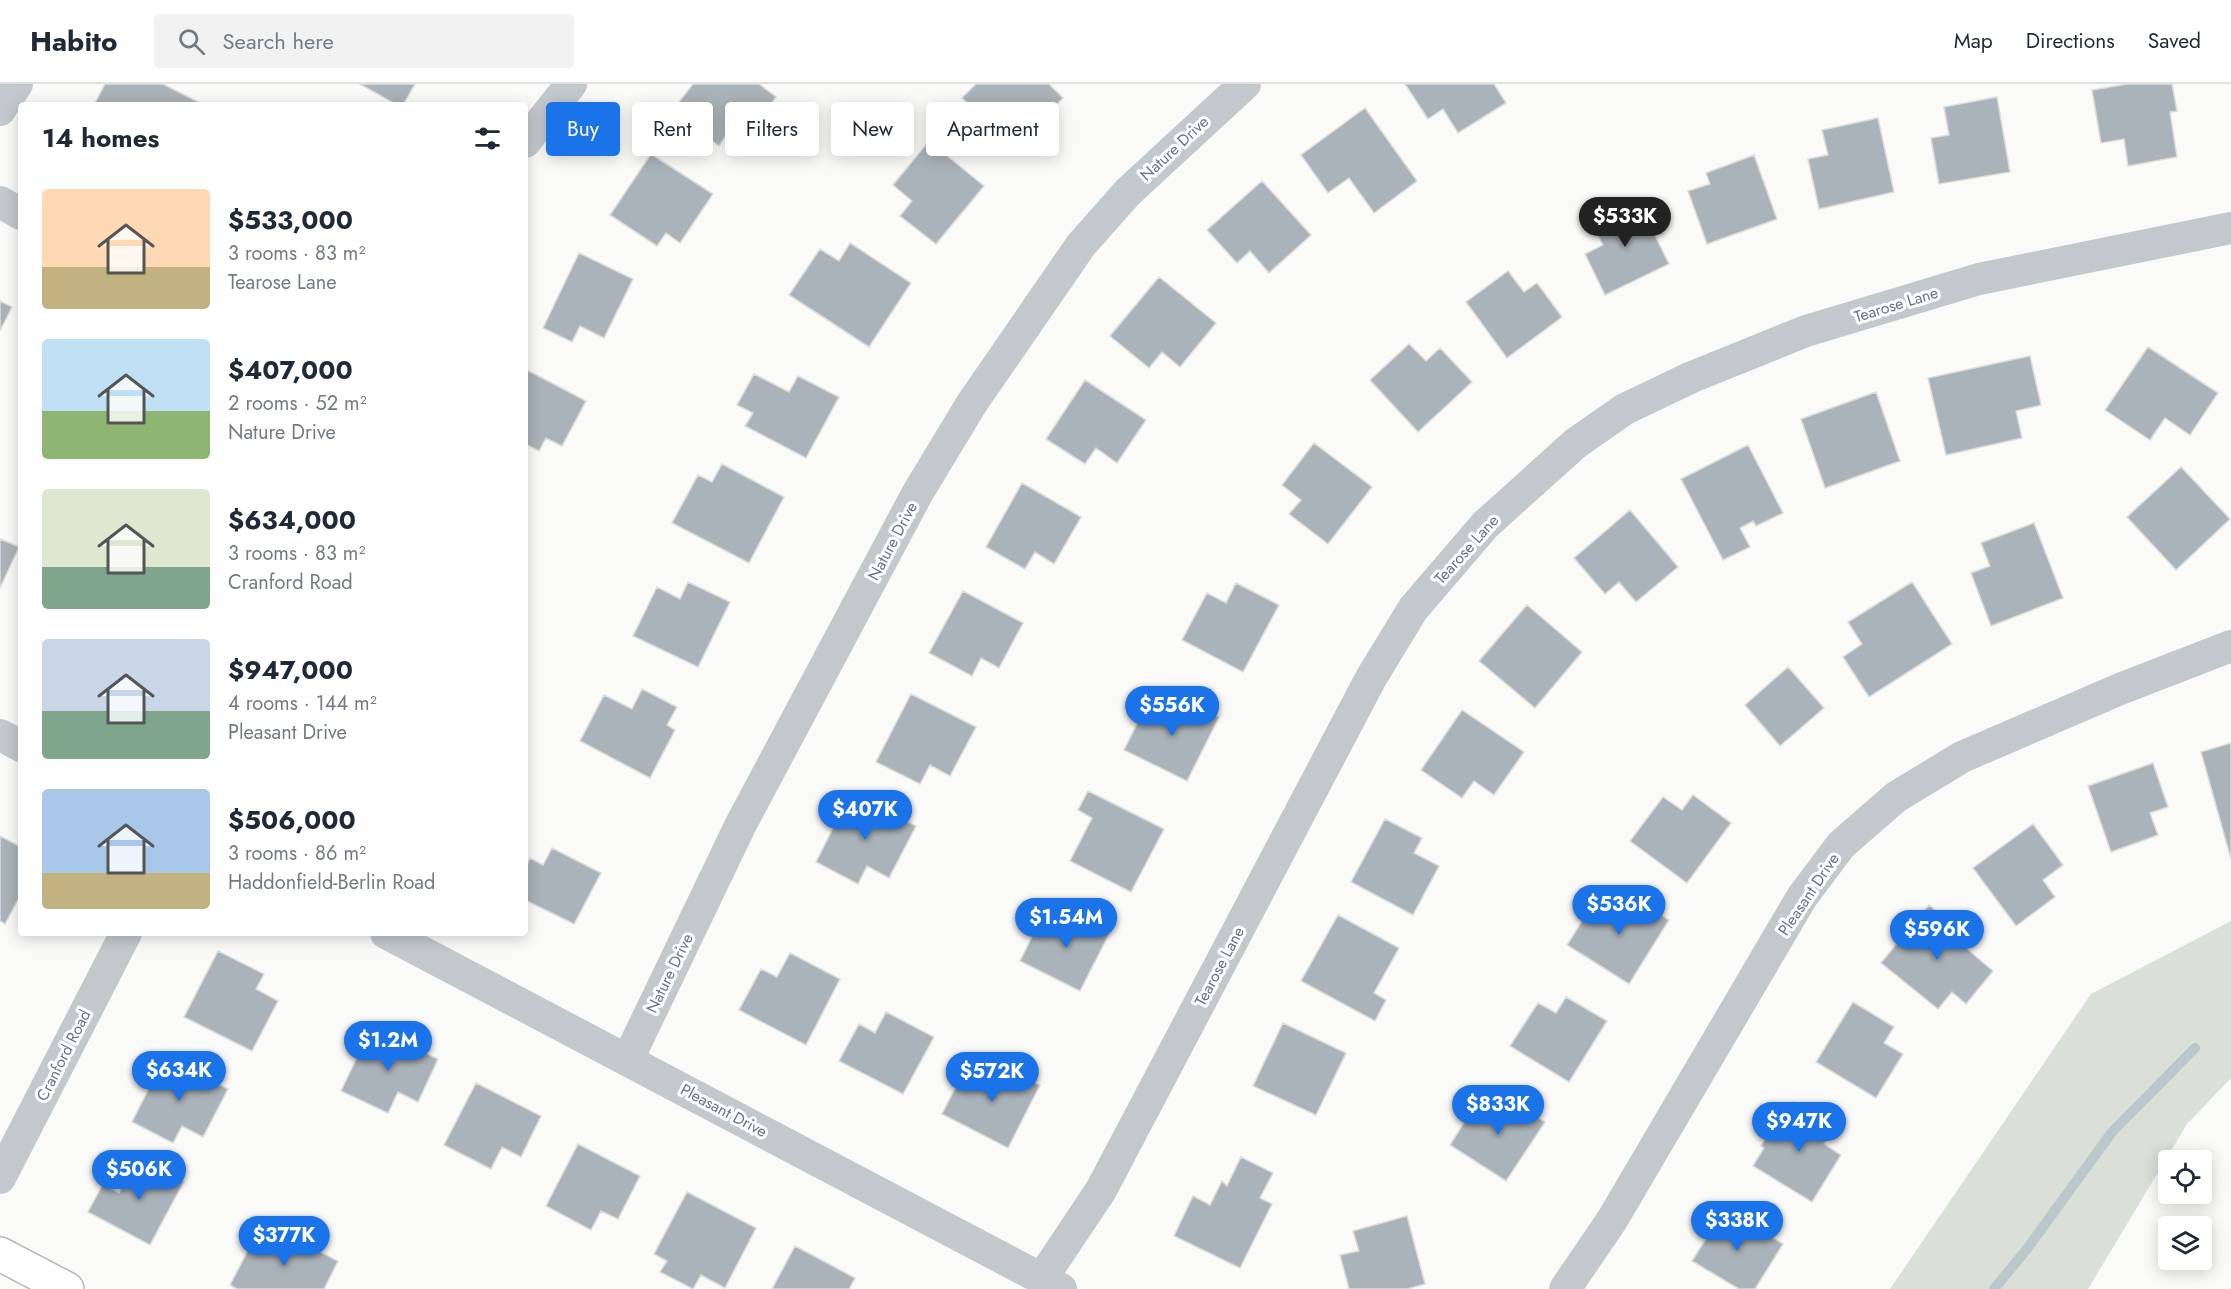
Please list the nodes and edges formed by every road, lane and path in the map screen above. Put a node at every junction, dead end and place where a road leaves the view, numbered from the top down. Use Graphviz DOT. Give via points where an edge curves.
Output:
graph roads {
  1 [pos="17,84"];
  2 [pos="570,84"];
  3 [pos="1245,84"];
  4 [pos="0,110"];
  5 [pos="528,138"];
  6 [pos="0,202"];
  7 [pos="18,212"];
  8 [pos="2231,228"];
  9 [pos="2231,646"];
  10 [pos="0,735"];
  11 [pos="18,744"];
  12 [pos="124,936"];
  13 [pos="392,936"];
  14 [pos="628,1059"];
  15 [pos="0,1178"];
  16 [pos="0,1254"];
  17 [pos="1051,1284"];
  18 [pos="67,1289"];
  19 [pos="1565,1289"];
  1 -- 4 [label="street"];
  2 -- 5 [label="street"];
  3 -- 14 [label="street, Nature Drive" via="1128,192 1081,245 972,403 917,494 741,824"];
  6 -- 7 [label="street"];
  8 -- 17 [label="street, Tearose Lane" via="1979,279 1806,331 1625,409 1576,443 1485,525 1413,609 1371,678"];
  9 -- 19 [label="street, Pleasant Drive" via="1962,757 1896,797 1841,845 1802,897 1612,1220"];
  10 -- 11 [label="street"];
  12 -- 15 [label="street, Cranford Road"];
  13 -- 14 [label="street, Pleasant Drive"];
  14 -- 17 [label="street, Pleasant Drive"];
  16 -- 18 [label="main road"];
}
